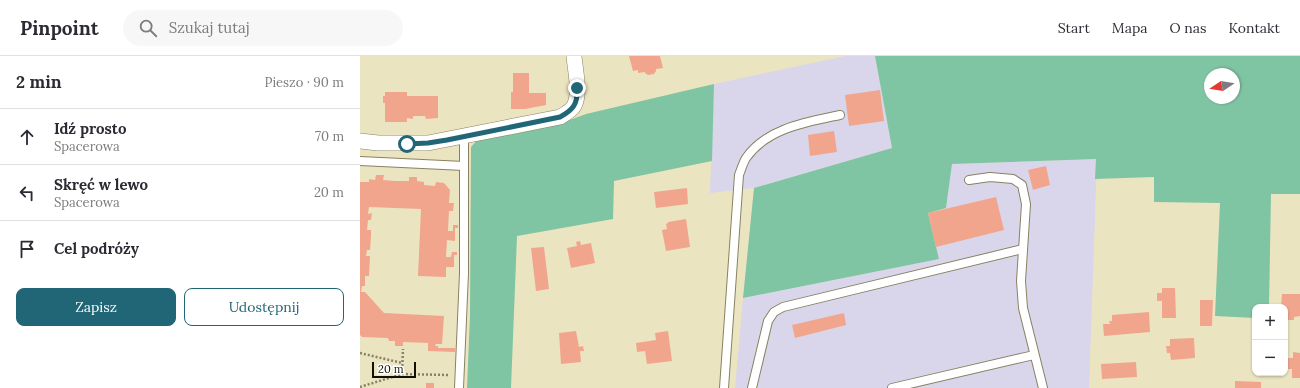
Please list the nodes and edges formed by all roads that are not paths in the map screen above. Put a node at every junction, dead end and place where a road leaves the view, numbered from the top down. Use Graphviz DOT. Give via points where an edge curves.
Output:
graph roads {
  1 [pos="574,56"];
  2 [pos="840,115"];
  3 [pos="464,137"];
  4 [pos="360,141"];
  5 [pos="360,161"];
  6 [pos="464,166"];
  7 [pos="969,180"];
  8 [pos="1023,249"];
  9 [pos="1034,355"];
  10 [pos="459,388"];
  11 [pos="724,388"];
  12 [pos="752,388"];
  13 [pos="892,388"];
  14 [pos="1042,388"];
  1 -- 3 [label="street" via="577,97 574,107 568,113 560,117"];
  2 -- 11 [label="lane" via="776,133 760,143 746,158 739,175"];
  3 -- 4 [label="street" via="428,143"];
  3 -- 6 [label="lane"];
  5 -- 6 [label="lane"];
  6 -- 10 [label="lane" via="464,273"];
  7 -- 8 [label="lane" via="1013,179 1022,185 1026,204"];
  8 -- 9 [label="lane" via="1023,308"];
  8 -- 12 [label="lane" via="783,307 774,312 768,321"];
  9 -- 13 [label="lane"];
  9 -- 14 [label="lane"];
}
